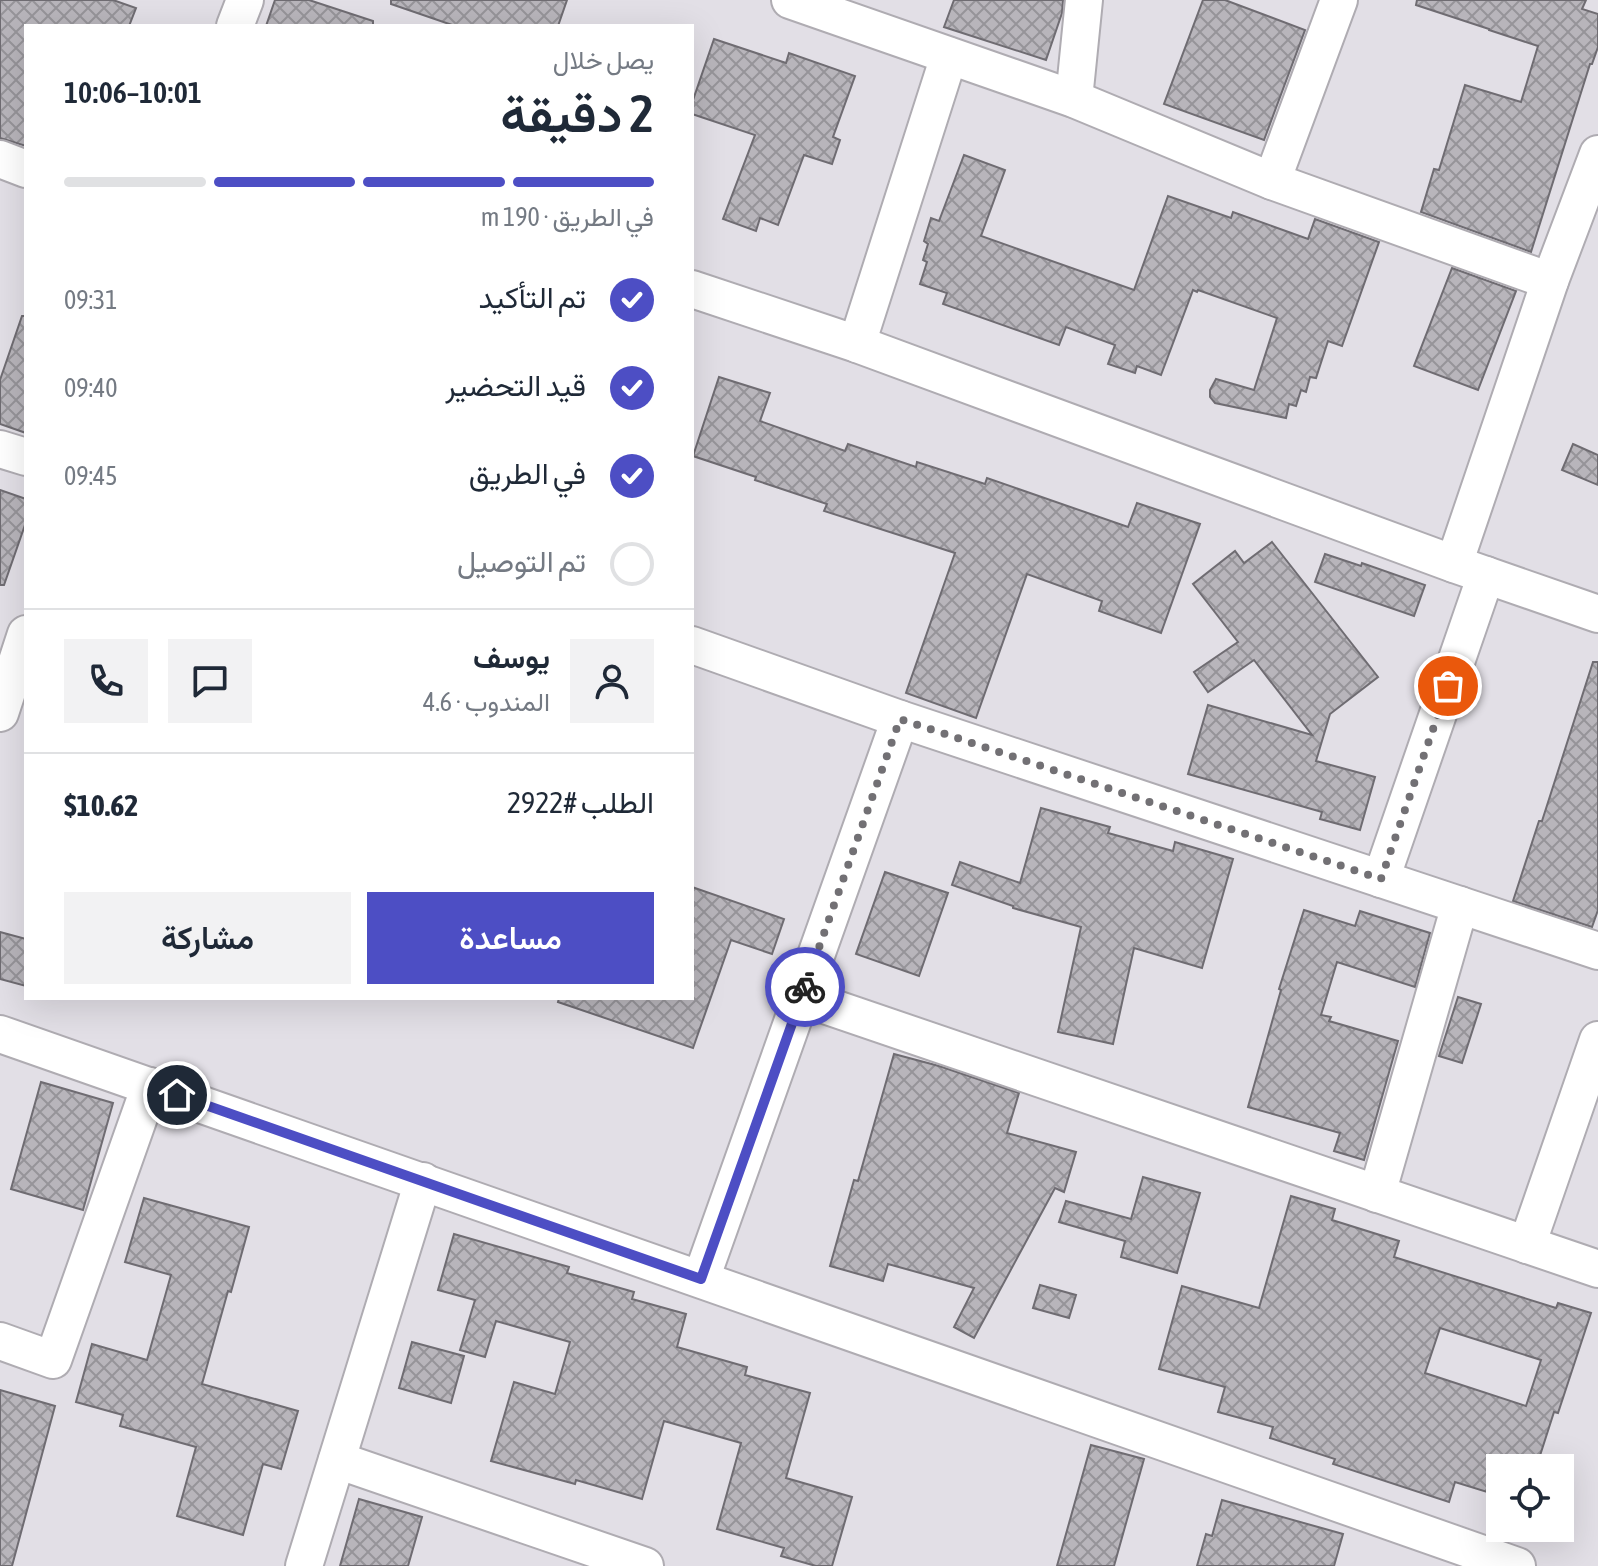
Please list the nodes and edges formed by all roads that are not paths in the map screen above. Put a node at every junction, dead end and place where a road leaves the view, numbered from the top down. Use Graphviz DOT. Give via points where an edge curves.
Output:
graph roads {
  1 [pos="245,0"];
  2 [pos="790,0"];
  3 [pos="1084,0"];
  4 [pos="1339,0"];
  5 [pos="236,24"];
  6 [pos="949,56"];
  7 [pos="1074,99"];
  8 [pos="1598,154"];
  9 [pos="0,159"];
  10 [pos="24,168"];
  11 [pos="1272,181"];
  12 [pos="1550,281"];
  13 [pos="694,290"];
  14 [pos="857,344"];
  15 [pos="0,449"];
  16 [pos="24,456"];
  17 [pos="1470,570"];
  18 [pos="1598,614"];
  19 [pos="24,640"];
  20 [pos="694,646"];
  21 [pos="0,713"];
  22 [pos="900,719"];
  23 [pos="1381,879"];
  24 [pos="1460,905"];
  25 [pos="1598,951"];
  26 [pos="801,997"];
  27 [pos="0,1034"];
  28 [pos="1598,1040"];
  29 [pos="150,1086"];
  30 [pos="423,1181"];
  31 [pos="1377,1194"];
  32 [pos="1527,1245"];
  33 [pos="1598,1269"];
  34 [pos="701,1279"];
  35 [pos="0,1341"];
  36 [pos="337,1460"];
  37 [pos="1440,1553"];
  38 [pos="304,1566"];
  39 [pos="645,1566"];
  40 [pos="1517,1566"];
  1 -- 5 [label="street"];
  2 -- 6 [label="street"];
  3 -- 7 [label="street"];
  4 -- 11 [label="street"];
  6 -- 7 [label="street"];
  6 -- 14 [label="street"];
  7 -- 11 [label="street"];
  8 -- 12 [label="street"];
  9 -- 10 [label="street"];
  11 -- 12 [label="street"];
  12 -- 17 [label="street"];
  13 -- 14 [label="street"];
  14 -- 17 [label="street"];
  15 -- 16 [label="street"];
  17 -- 18 [label="street"];
  17 -- 23 [label="street"];
  19 -- 21 [label="street"];
  20 -- 22 [label="street"];
  22 -- 23 [label="street"];
  22 -- 26 [label="street"];
  23 -- 24 [label="street"];
  24 -- 25 [label="street"];
  24 -- 31 [label="street"];
  26 -- 31 [label="street"];
  26 -- 34 [label="street"];
  27 -- 29 [label="street"];
  28 -- 32 [label="street"];
  29 -- 30 [label="street"];
  29 -- 35 [label="street" via="53,1360"];
  30 -- 34 [label="street"];
  30 -- 36 [label="street"];
  31 -- 32 [label="street"];
  32 -- 33 [label="street"];
  34 -- 37 [label="street"];
  36 -- 38 [label="street"];
  36 -- 39 [label="street"];
  37 -- 40 [label="street"];
}
